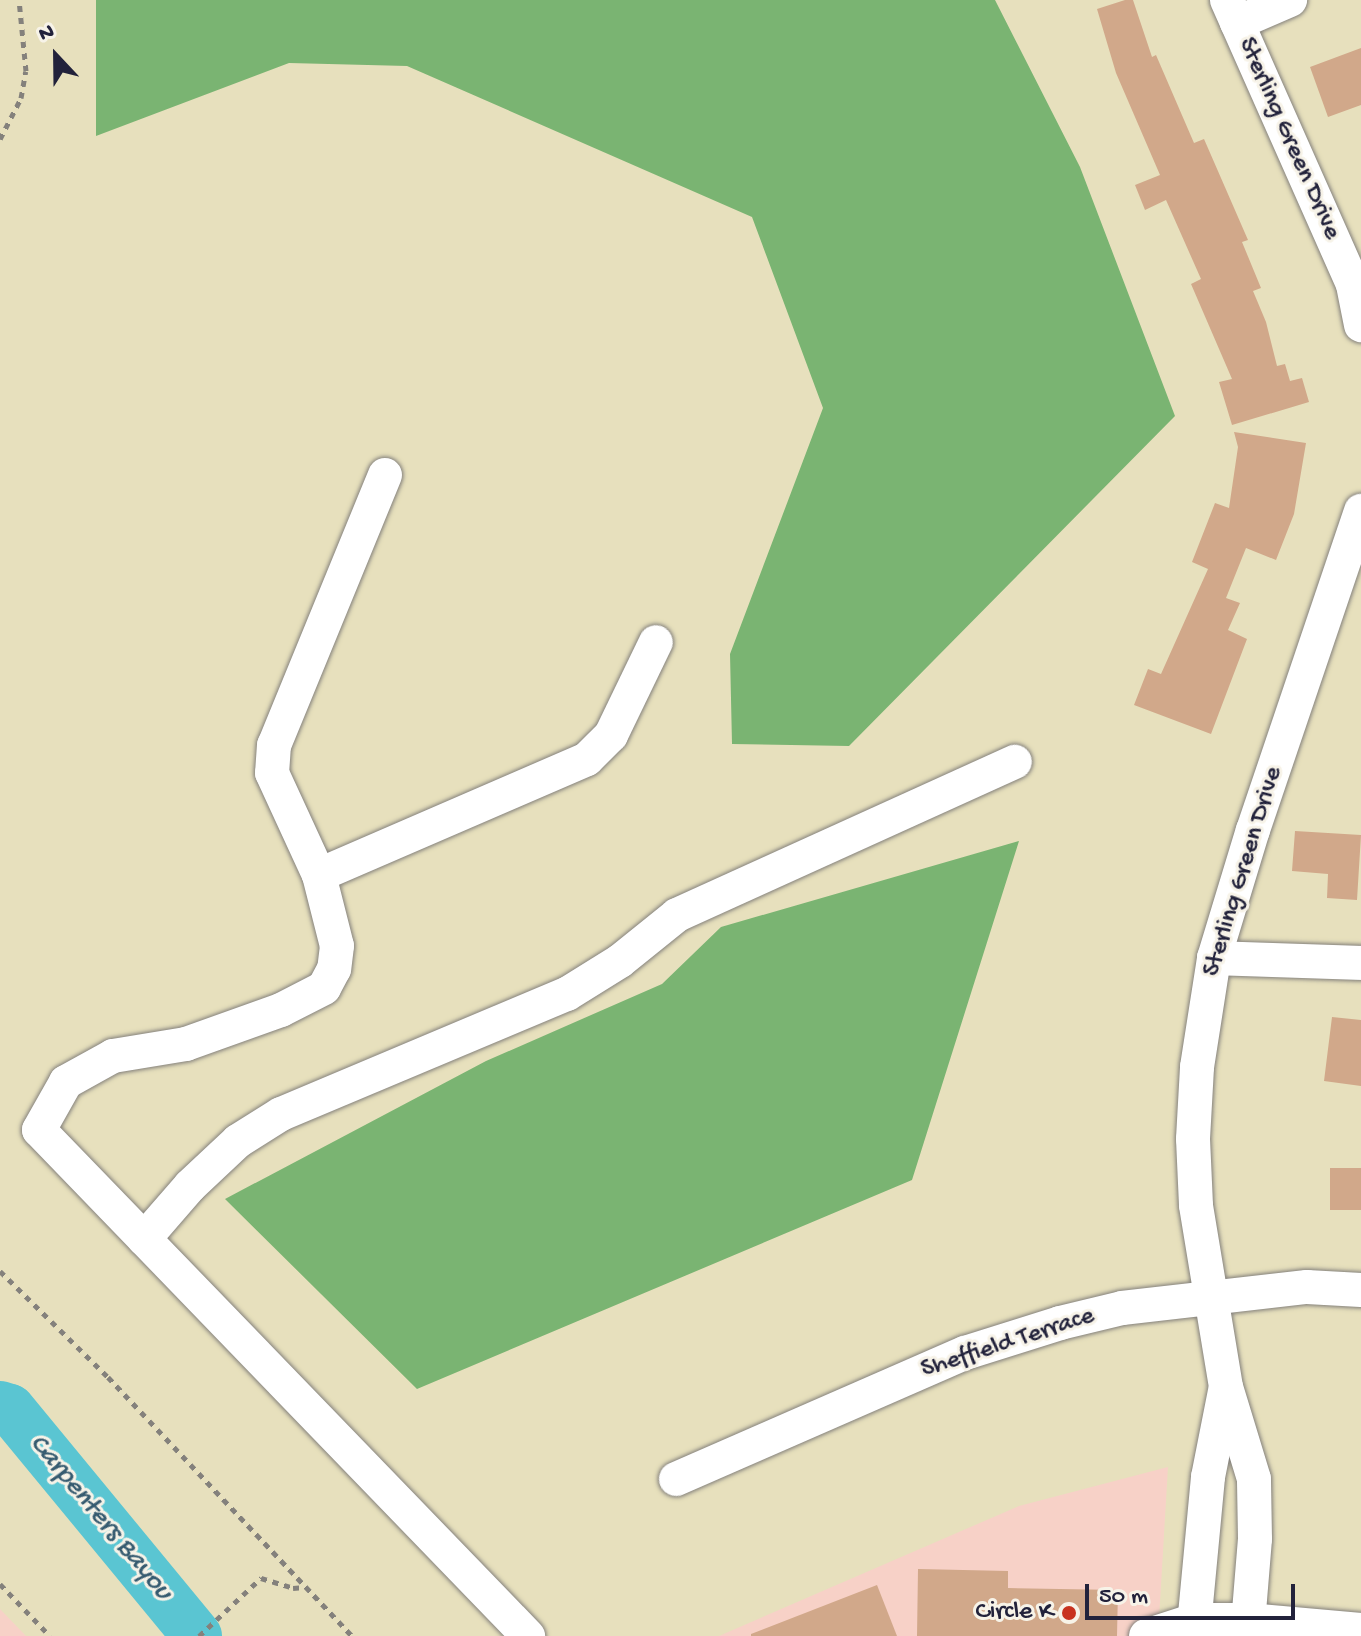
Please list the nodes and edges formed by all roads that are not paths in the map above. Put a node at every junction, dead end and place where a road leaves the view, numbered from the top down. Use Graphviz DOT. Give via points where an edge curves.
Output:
graph roads {
  1 [pos="1290,0"];
  2 [pos="1232,12"];
  3 [pos="1361,325"];
  4 [pos="385,475"];
  5 [pos="1361,511"];
  6 [pos="656,642"];
  7 [pos="1015,762"];
  8 [pos="319,875"];
  9 [pos="1214,958"];
  10 [pos="1361,963"];
  11 [pos="144,1239"];
  12 [pos="1361,1290"];
  13 [pos="1213,1298"];
  14 [pos="1226,1387"];
  15 [pos="676,1479"];
  16 [pos="1194,1628"];
  17 [pos="1248,1628"];
  18 [pos="1361,1630"];
  19 [pos="528,1636"];
  20 [pos="1146,1636"];
  1 -- 2 [label="street"];
  2 -- 3 [label="street, Sterling Green Drive" via="1353,285"];
  4 -- 8 [label="street" via="274,745 272,773"];
  5 -- 9 [label="street, Sterling Green Drive"];
  6 -- 8 [label="street" via="611,735 587,759"];
  7 -- 11 [label="street" via="677,915 620,961 567,994 281,1114 238,1141"];
  8 -- 11 [label="street" via="337,946 324,988 281,1010 186,1044 113,1056 66,1082 39,1130"];
  9 -- 10 [label="street"];
  9 -- 13 [label="street, Sterling Green Drive" via="1197,1067 1193,1139 1196,1205"];
  11 -- 19 [label="street"];
  12 -- 13 [label="street, Sheffield Terrace" via="1307,1287"];
  13 -- 14 [label="street, Sterling Green Drive"];
  13 -- 15 [label="street, Sheffield Terrace" via="1122,1308 965,1353"];
  14 -- 16 [label="street, Sterling Green Drive" via="1208,1477"];
  14 -- 17 [label="street, Sterling Green Drive" via="1254,1479"];
  16 -- 17 [label="street"];
  16 -- 20 [label="street"];
  17 -- 18 [label="street"];
}
